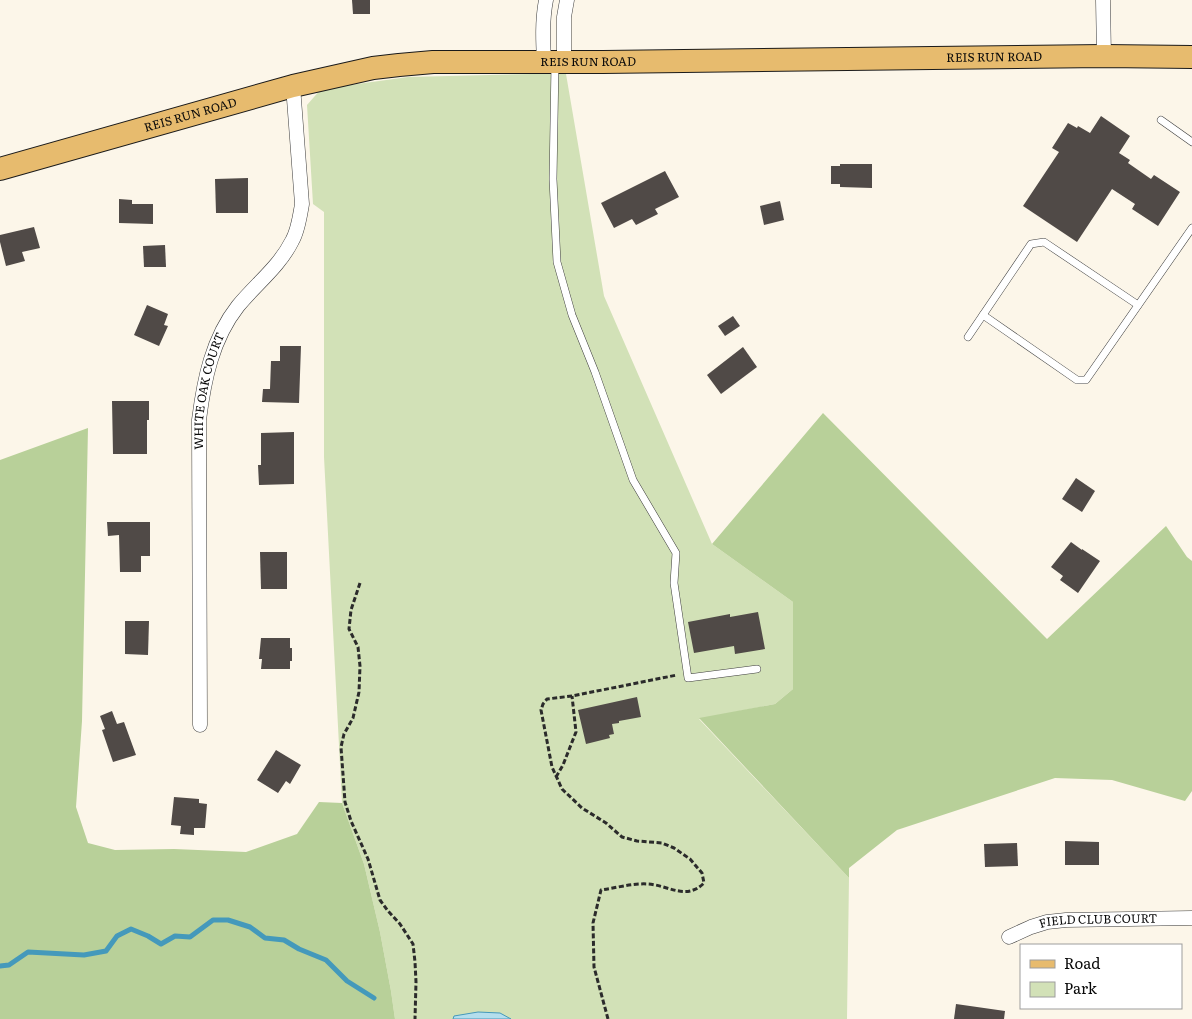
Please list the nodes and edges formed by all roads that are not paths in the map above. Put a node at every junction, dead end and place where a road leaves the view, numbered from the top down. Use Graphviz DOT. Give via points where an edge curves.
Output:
graph roads {
  1 [pos="546,0"];
  2 [pos="567,0"];
  3 [pos="1103,0"];
  4 [pos="1104,56"];
  5 [pos="1192,57"];
  6 [pos="554,62"];
  7 [pos="293,86"];
  8 [pos="1161,120"];
  9 [pos="1192,142"];
  10 [pos="0,169"];
  11 [pos="1192,228"];
  12 [pos="1138,306"];
  13 [pos="983,315"];
  14 [pos="968,337"];
  15 [pos="757,669"];
  16 [pos="200,725"];
  17 [pos="1192,918"];
  18 [pos="1009,937"];
  1 -- 6 [label="street" via="542,36"];
  2 -- 6 [label="street"];
  3 -- 4 [label="street"];
  4 -- 5 [label="main road, REIS RUN ROAD"];
  4 -- 6 [label="main road, REIS RUN ROAD"];
  6 -- 7 [label="main road, REIS RUN ROAD" via="399,64"];
  6 -- 15 [label="lane" via="553,179 557,262 572,315 634,480 676,553 674,583 688,678"];
  7 -- 10 [label="main road, REIS RUN ROAD"];
  7 -- 16 [label="street, WHITE OAK COURT" via="302,204 293,240 278,263 238,306 224,327 214,349 202,394 199,420"];
  8 -- 9 [label="lane"];
  11 -- 12 [label="lane"];
  12 -- 13 [label="lane" via="1044,242 1032,244"];
  12 -- 13 [label="lane" via="1086,380 1077,380"];
  13 -- 14 [label="lane"];
  17 -- 18 [label="street, FIELD CLUB COURT" via="1066,920 1047,922"];
}
